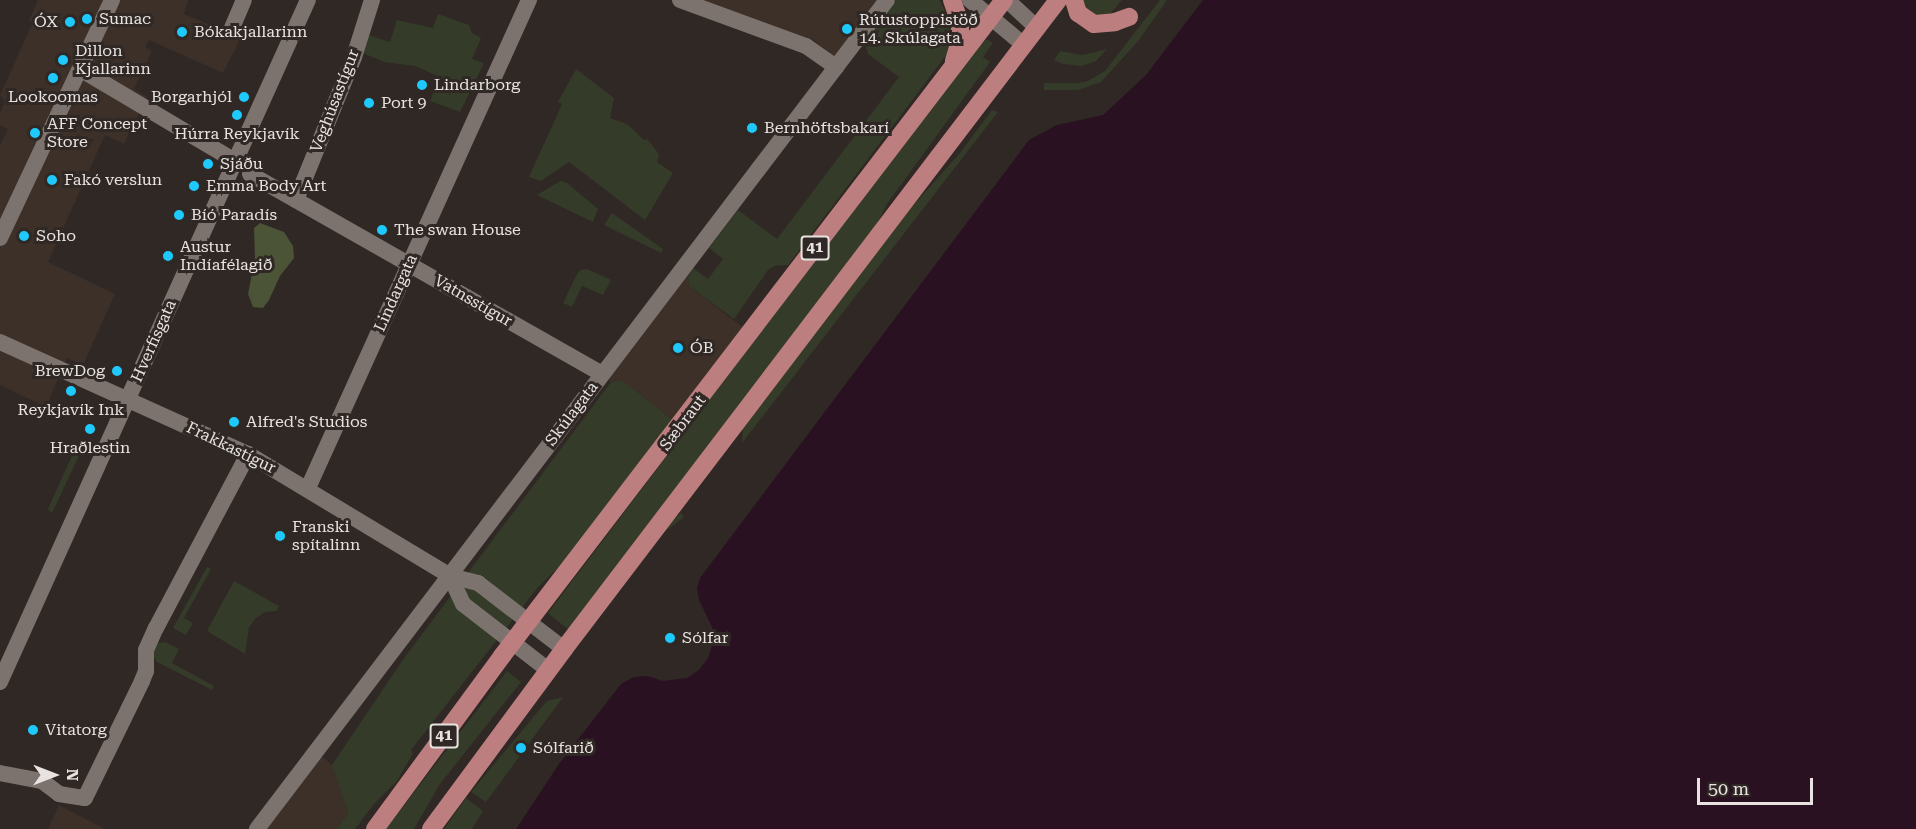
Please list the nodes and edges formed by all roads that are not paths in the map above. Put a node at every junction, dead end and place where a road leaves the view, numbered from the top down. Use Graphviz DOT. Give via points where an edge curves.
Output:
graph roads {
  1 [pos="112,0"];
  2 [pos="244,0"];
  3 [pos="308,0"];
  4 [pos="372,0"];
  5 [pos="529,0"];
  6 [pos="682,0"];
  7 [pos="887,0"];
  8 [pos="952,0"];
  9 [pos="970,0"];
  10 [pos="1005,0"];
  11 [pos="1058,0"];
  12 [pos="1074,0"];
  13 [pos="991,17"];
  14 [pos="1129,17"];
  15 [pos="232,28"];
  16 [pos="1038,28"];
  17 [pos="1024,45"];
  18 [pos="836,67"];
  19 [pos="80,69"];
  20 [pos="950,71"];
  21 [pos="235,161"];
  22 [pos="250,174"];
  23 [pos="296,200"];
  24 [pos="0,238"];
  25 [pos="409,265"];
  26 [pos="0,342"];
  27 [pos="602,374"];
  28 [pos="128,400"];
  29 [pos="248,454"];
  30 [pos="308,488"];
  31 [pos="450,576"];
  32 [pos="529,622"];
  33 [pos="513,643"];
  34 [pos="564,649"];
  35 [pos="548,670"];
  36 [pos="0,682"];
  37 [pos="0,773"];
  38 [pos="257,829"];
  39 [pos="375,829"];
  40 [pos="430,829"];
  1 -- 19 [label="street"];
  2 -- 15 [label="street"];
  3 -- 21 [label="street, Hverfisgata"];
  4 -- 23 [label="street, Veghúsastígur" via="354,57"];
  5 -- 25 [label="street, Lindargata"];
  6 -- 18 [label="street" via="806,46"];
  7 -- 18 [label="street, Skúlagata"];
  8 -- 20 [label="main road" via="959,17 960,41"];
  9 -- 13 [label="street"];
  10 -- 13 [label="main road, Sæbraut"];
  10 -- 16 [label="street"];
  11 -- 16 [label="main road"];
  12 -- 14 [label="main road" via="1078,13 1094,24"];
  13 -- 17 [label="street"];
  13 -- 20 [label="main road, Sæbraut / 41"];
  16 -- 17 [label="main road"];
  17 -- 34 [label="main road"];
  18 -- 27 [label="street, Skúlagata"];
  19 -- 21 [label="street"];
  19 -- 24 [label="street"];
  20 -- 32 [label="main road, Sæbraut / 41"];
  21 -- 28 [label="street, Hverfisgata"];
  22 -- 23 [label="street, Vatnsstígur"];
  23 -- 25 [label="street, Vatnsstígur"];
  25 -- 27 [label="street, Vatnsstígur"];
  25 -- 30 [label="street, Lindargata"];
  26 -- 28 [label="street, Frakkastígur"];
  27 -- 31 [label="street, Skúlagata"];
  28 -- 29 [label="street, Frakkastígur"];
  28 -- 36 [label="street, Hverfisgata"];
  29 -- 30 [label="street, Frakkastígur"];
  29 -- 37 [label="street" via="156,628 146,650 142,681 85,798 59,794 42,781"];
  30 -- 31 [label="street, Frakkastígur"];
  31 -- 32 [label="street, Frakkastígur" via="478,583"];
  31 -- 33 [label="street" via="464,604"];
  31 -- 38 [label="street, Skúlagata"];
  32 -- 33 [label="main road, Sæbraut / 41"];
  32 -- 34 [label="street, Frakkastígur"];
  33 -- 35 [label="street"];
  33 -- 39 [label="main road, Sæbraut / 41"];
  34 -- 35 [label="main road"];
  35 -- 40 [label="main road"];
}
